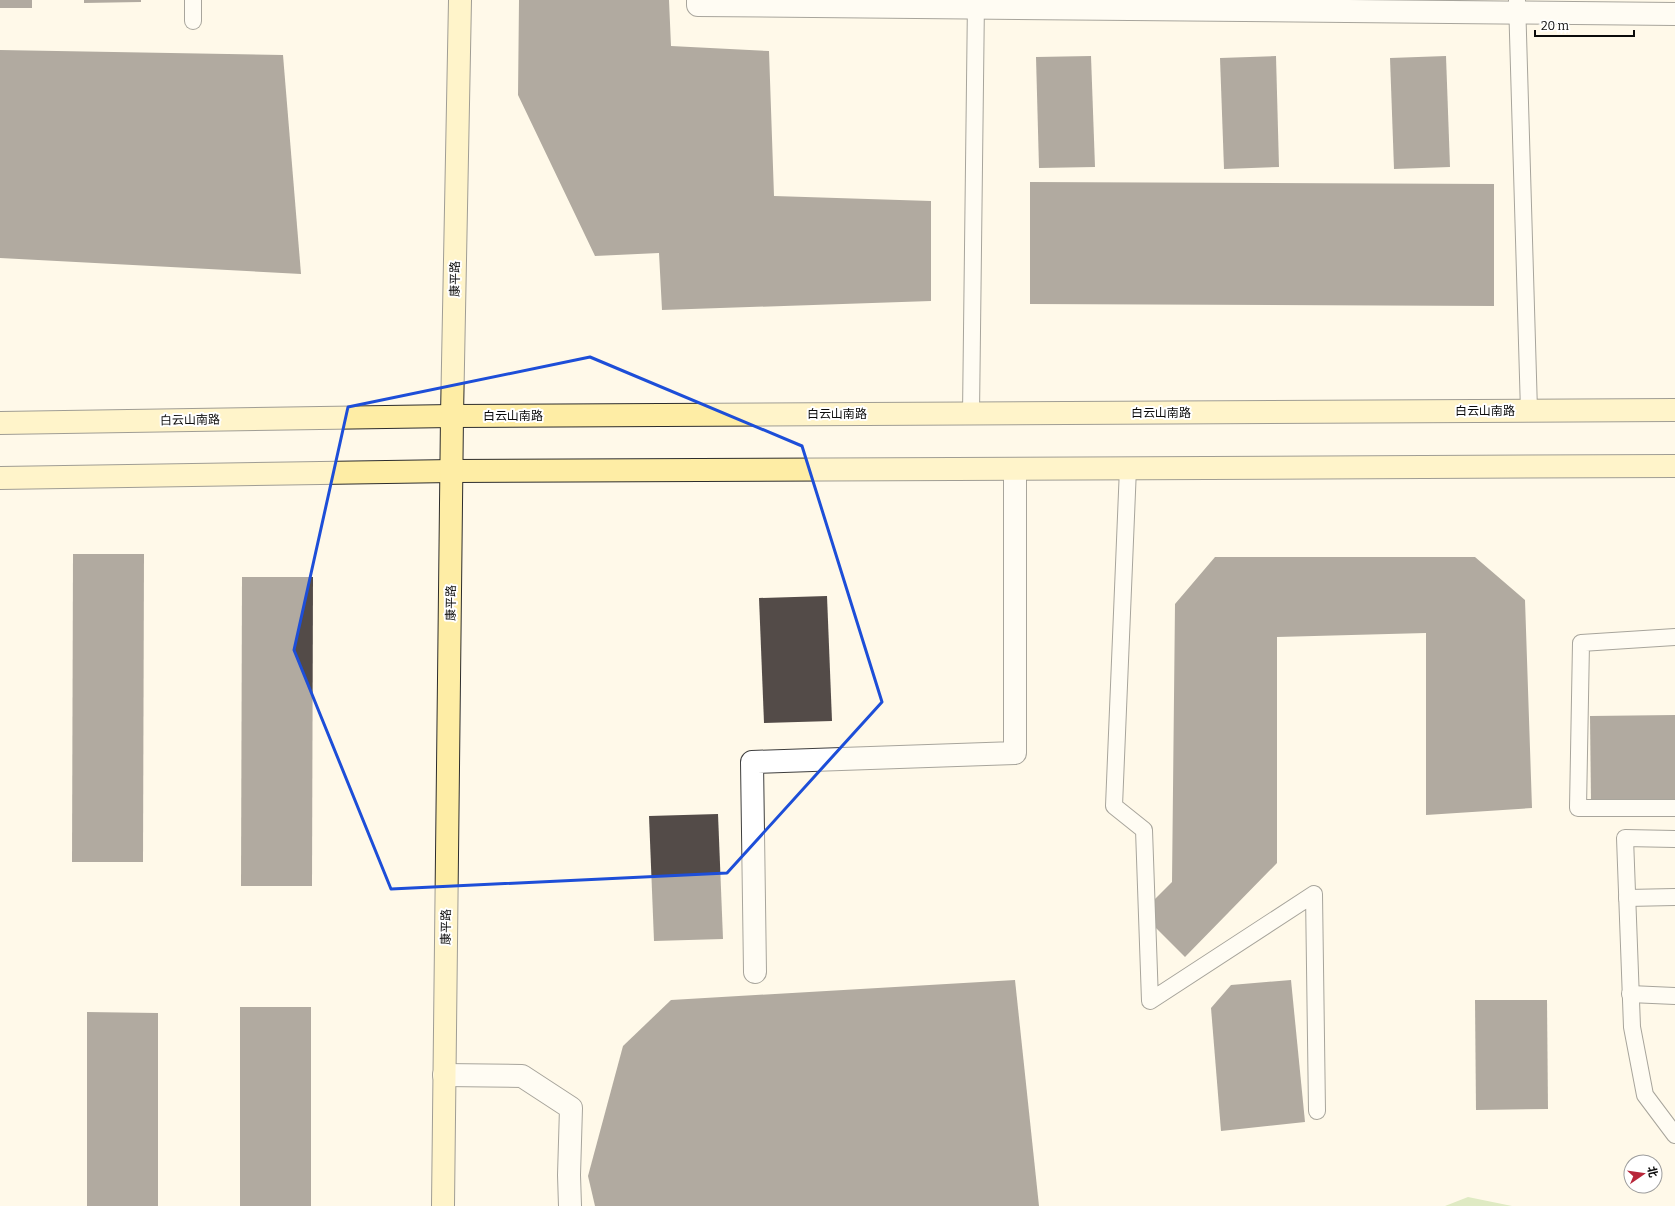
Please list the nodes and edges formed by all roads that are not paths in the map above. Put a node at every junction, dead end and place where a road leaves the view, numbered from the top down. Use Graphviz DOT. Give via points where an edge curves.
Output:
graph roads {
  1 [pos="194,0"];
  2 [pos="460,0"];
  3 [pos="698,0"];
  4 [pos="976,4"];
  5 [pos="1517,6"];
  6 [pos="1675,14"];
  7 [pos="193,20"];
  8 [pos="1675,410"];
  9 [pos="1529,411"];
  10 [pos="971,414"];
  11 [pos="452,416"];
  12 [pos="0,423"];
  13 [pos="1675,466"];
  14 [pos="1128,468"];
  15 [pos="1015,469"];
  16 [pos="453,471"];
  17 [pos="0,478"];
  18 [pos="1675,637"];
  19 [pos="1675,808"];
  20 [pos="1675,839"];
  21 [pos="1675,897"];
  22 [pos="1627,898"];
  23 [pos="755,972"];
  24 [pos="1630,994"];
  25 [pos="1675,996"];
  26 [pos="444,1075"];
  27 [pos="1317,1111"];
  28 [pos="1675,1135"];
  29 [pos="443,1206"];
  30 [pos="570,1206"];
  1 -- 7 [label="lane"];
  2 -- 11 [label="main road, 康平路"];
  3 -- 4 [label="street" via="698,5"];
  4 -- 5 [label="street"];
  4 -- 10 [label="lane"];
  5 -- 6 [label="street"];
  5 -- 9 [label="lane"];
  8 -- 9 [label="main road, 白云山南路"];
  9 -- 10 [label="main road, 白云山南路"];
  10 -- 11 [label="main road, 白云山南路"];
  11 -- 12 [label="main road, 白云山南路"];
  11 -- 16 [label="main road, 康平路"];
  13 -- 14 [label="main road"];
  14 -- 15 [label="main road"];
  14 -- 27 [label="lane" via="1114,806 1144,830 1150,1001 1314,894"];
  15 -- 16 [label="main road"];
  15 -- 23 [label="street" via="1015,752 752,762"];
  16 -- 17 [label="main road"];
  16 -- 26 [label="main road, 康平路"];
  18 -- 19 [label="lane" via="1581,643 1578,808"];
  20 -- 22 [label="lane" via="1624,838"];
  21 -- 22 [label="lane"];
  22 -- 24 [label="lane"];
  24 -- 25 [label="lane"];
  24 -- 28 [label="lane" via="1632,1027 1645,1096"];
  26 -- 29 [label="main road, 康平路"];
  26 -- 30 [label="street" via="522,1076 571,1108"];
}
